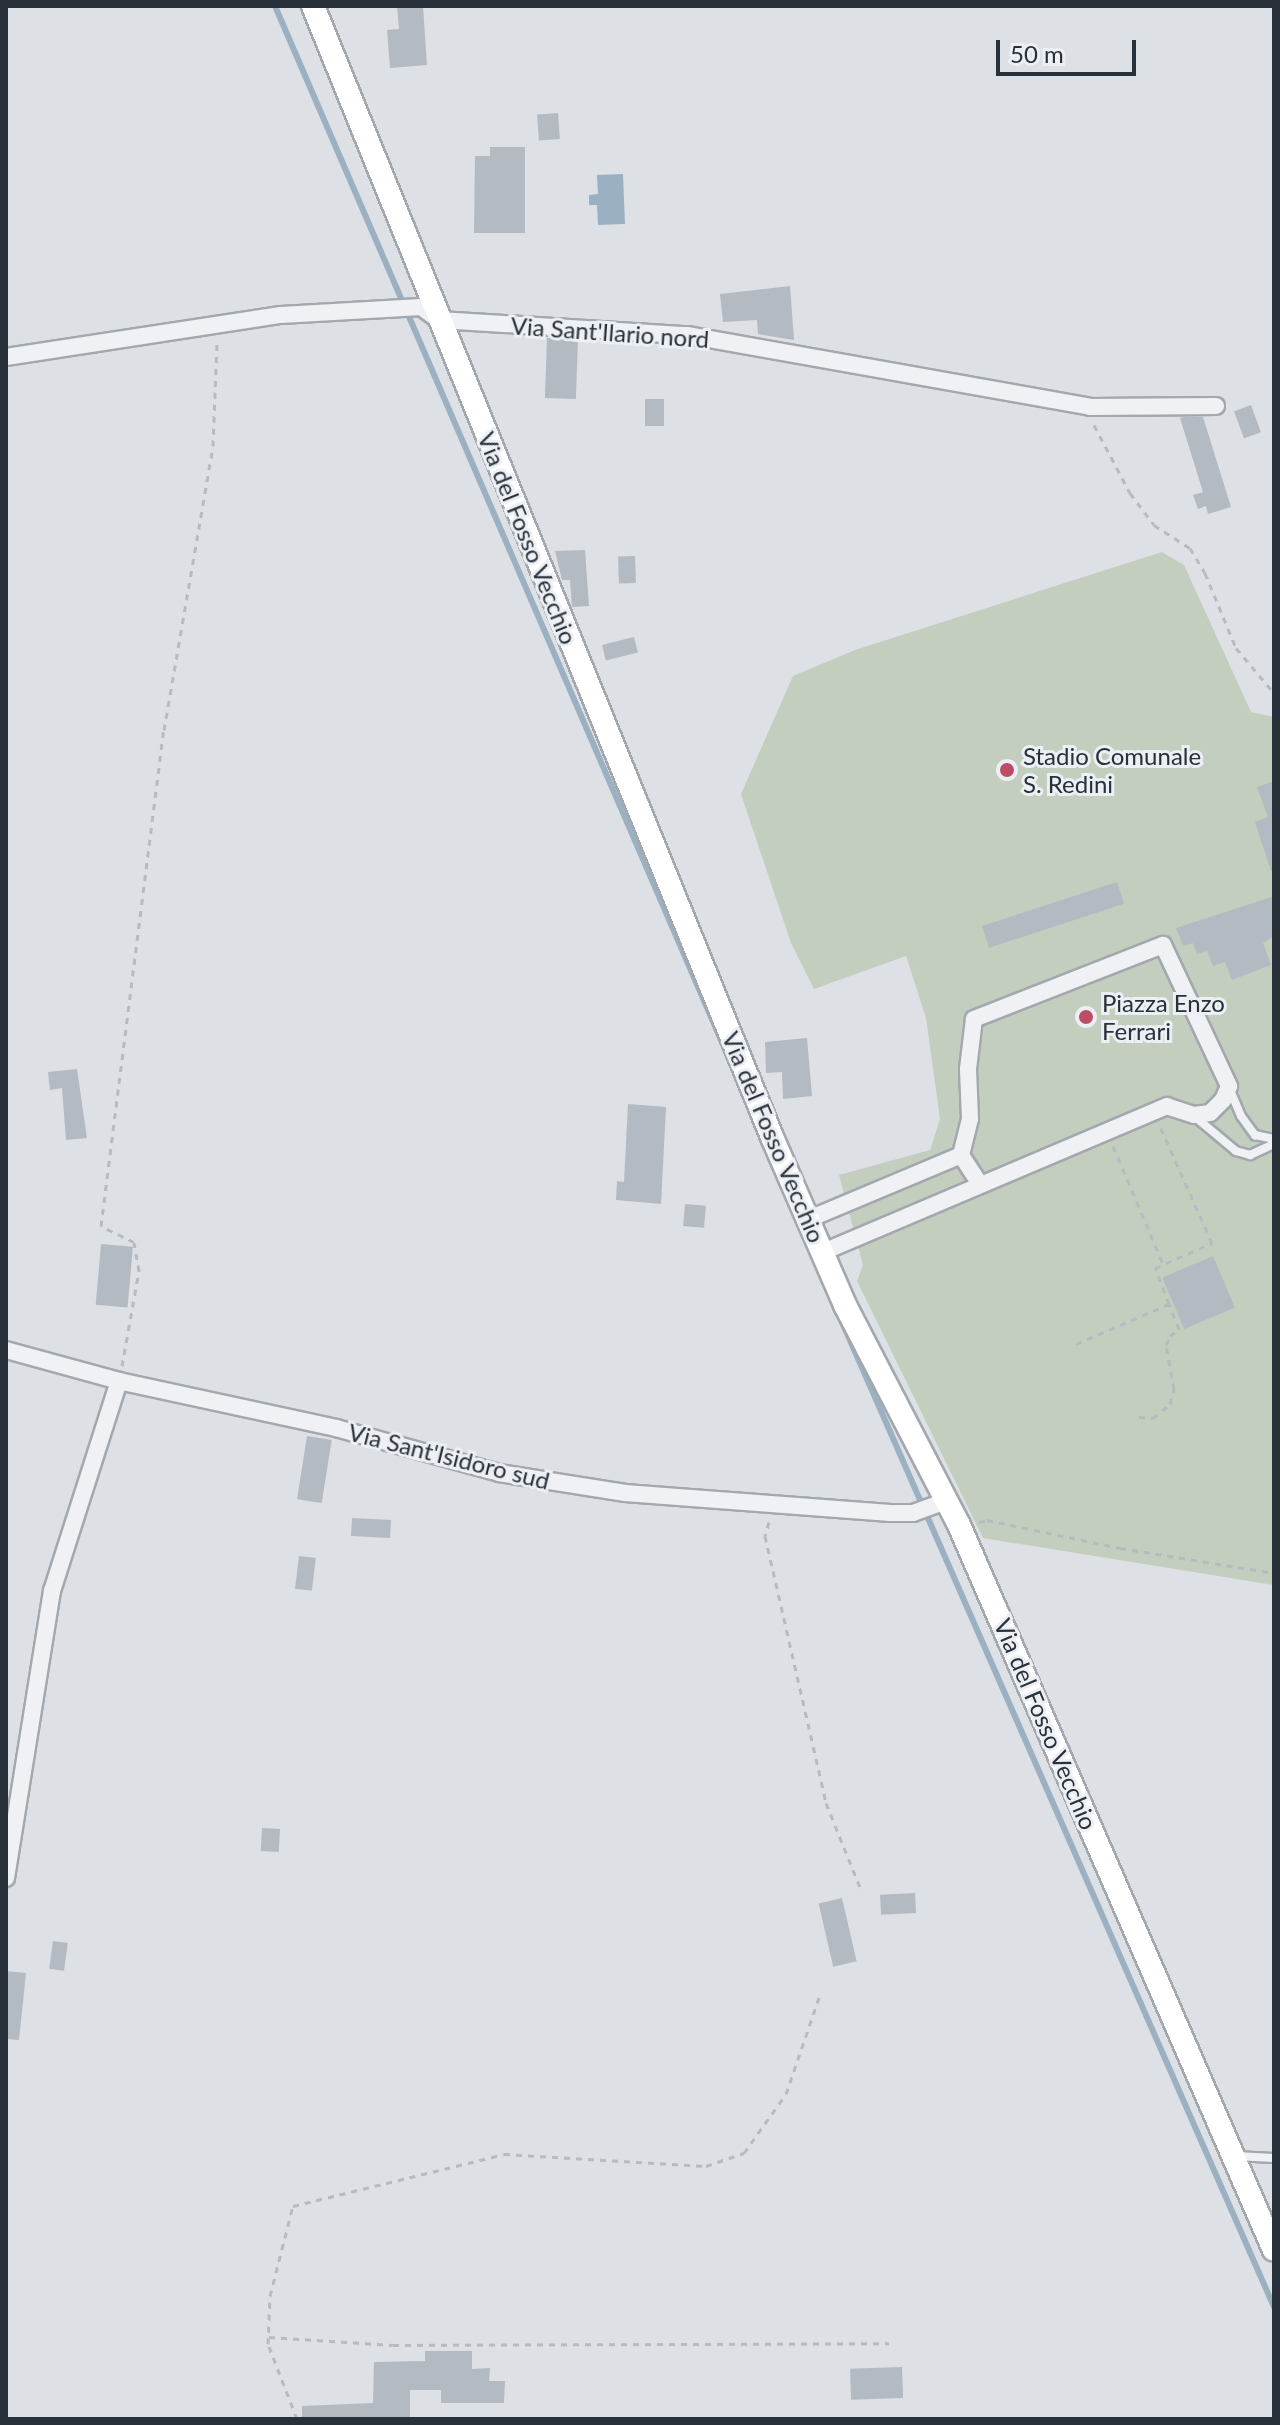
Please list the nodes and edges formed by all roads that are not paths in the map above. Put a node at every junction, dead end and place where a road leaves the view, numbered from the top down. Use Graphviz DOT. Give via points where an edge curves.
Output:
graph roads {
  1 [pos="313,6"];
  2 [pos="430,314"];
  3 [pos="6,357"];
  4 [pos="1216,406"];
  5 [pos="1229,1086"];
  6 [pos="1194,1115"];
  7 [pos="1274,1142"];
  8 [pos="961,1155"];
  9 [pos="980,1184"];
  10 [pos="809,1219"];
  11 [pos="823,1252"];
  12 [pos="6,1350"];
  13 [pos="119,1381"];
  14 [pos="939,1504"];
  15 [pos="6,1878"];
  16 [pos="1232,2156"];
  17 [pos="1274,2158"];
  18 [pos="1274,2250"];
  1 -- 2 [label="street, Via del Fosso Vecchio"];
  2 -- 3 [label="street, Via Sant'Ilario nord" via="388,309 281,315"];
  2 -- 4 [label="street, Via Sant'Ilario nord" via="687,335 1090,407"];
  2 -- 10 [label="street, Via del Fosso Vecchio"];
  5 -- 6 [label="street" via="1210,1113"];
  5 -- 7 [label="lane" via="1255,1135"];
  5 -- 8 [label="street" via="1163,945 974,1019 970,1119"];
  6 -- 7 [label="lane" via="1236,1151 1250,1155"];
  6 -- 9 [label="street" via="1167,1106"];
  8 -- 9 [label="street"];
  8 -- 10 [label="street"];
  9 -- 11 [label="street"];
  10 -- 11 [label="street, Via del Fosso Vecchio"];
  11 -- 14 [label="street, Via del Fosso Vecchio"];
  12 -- 13 [label="street, Via Sant'Isidoro sud"];
  13 -- 14 [label="street, Via Sant'Isidoro sud" via="336,1428 499,1473 625,1493 913,1513"];
  13 -- 15 [label="street" via="52,1591"];
  14 -- 16 [label="street, Via del Fosso Vecchio" via="959,1525"];
  16 -- 17 [label="lane"];
  16 -- 18 [label="street, Via del Fosso Vecchio"];
}
